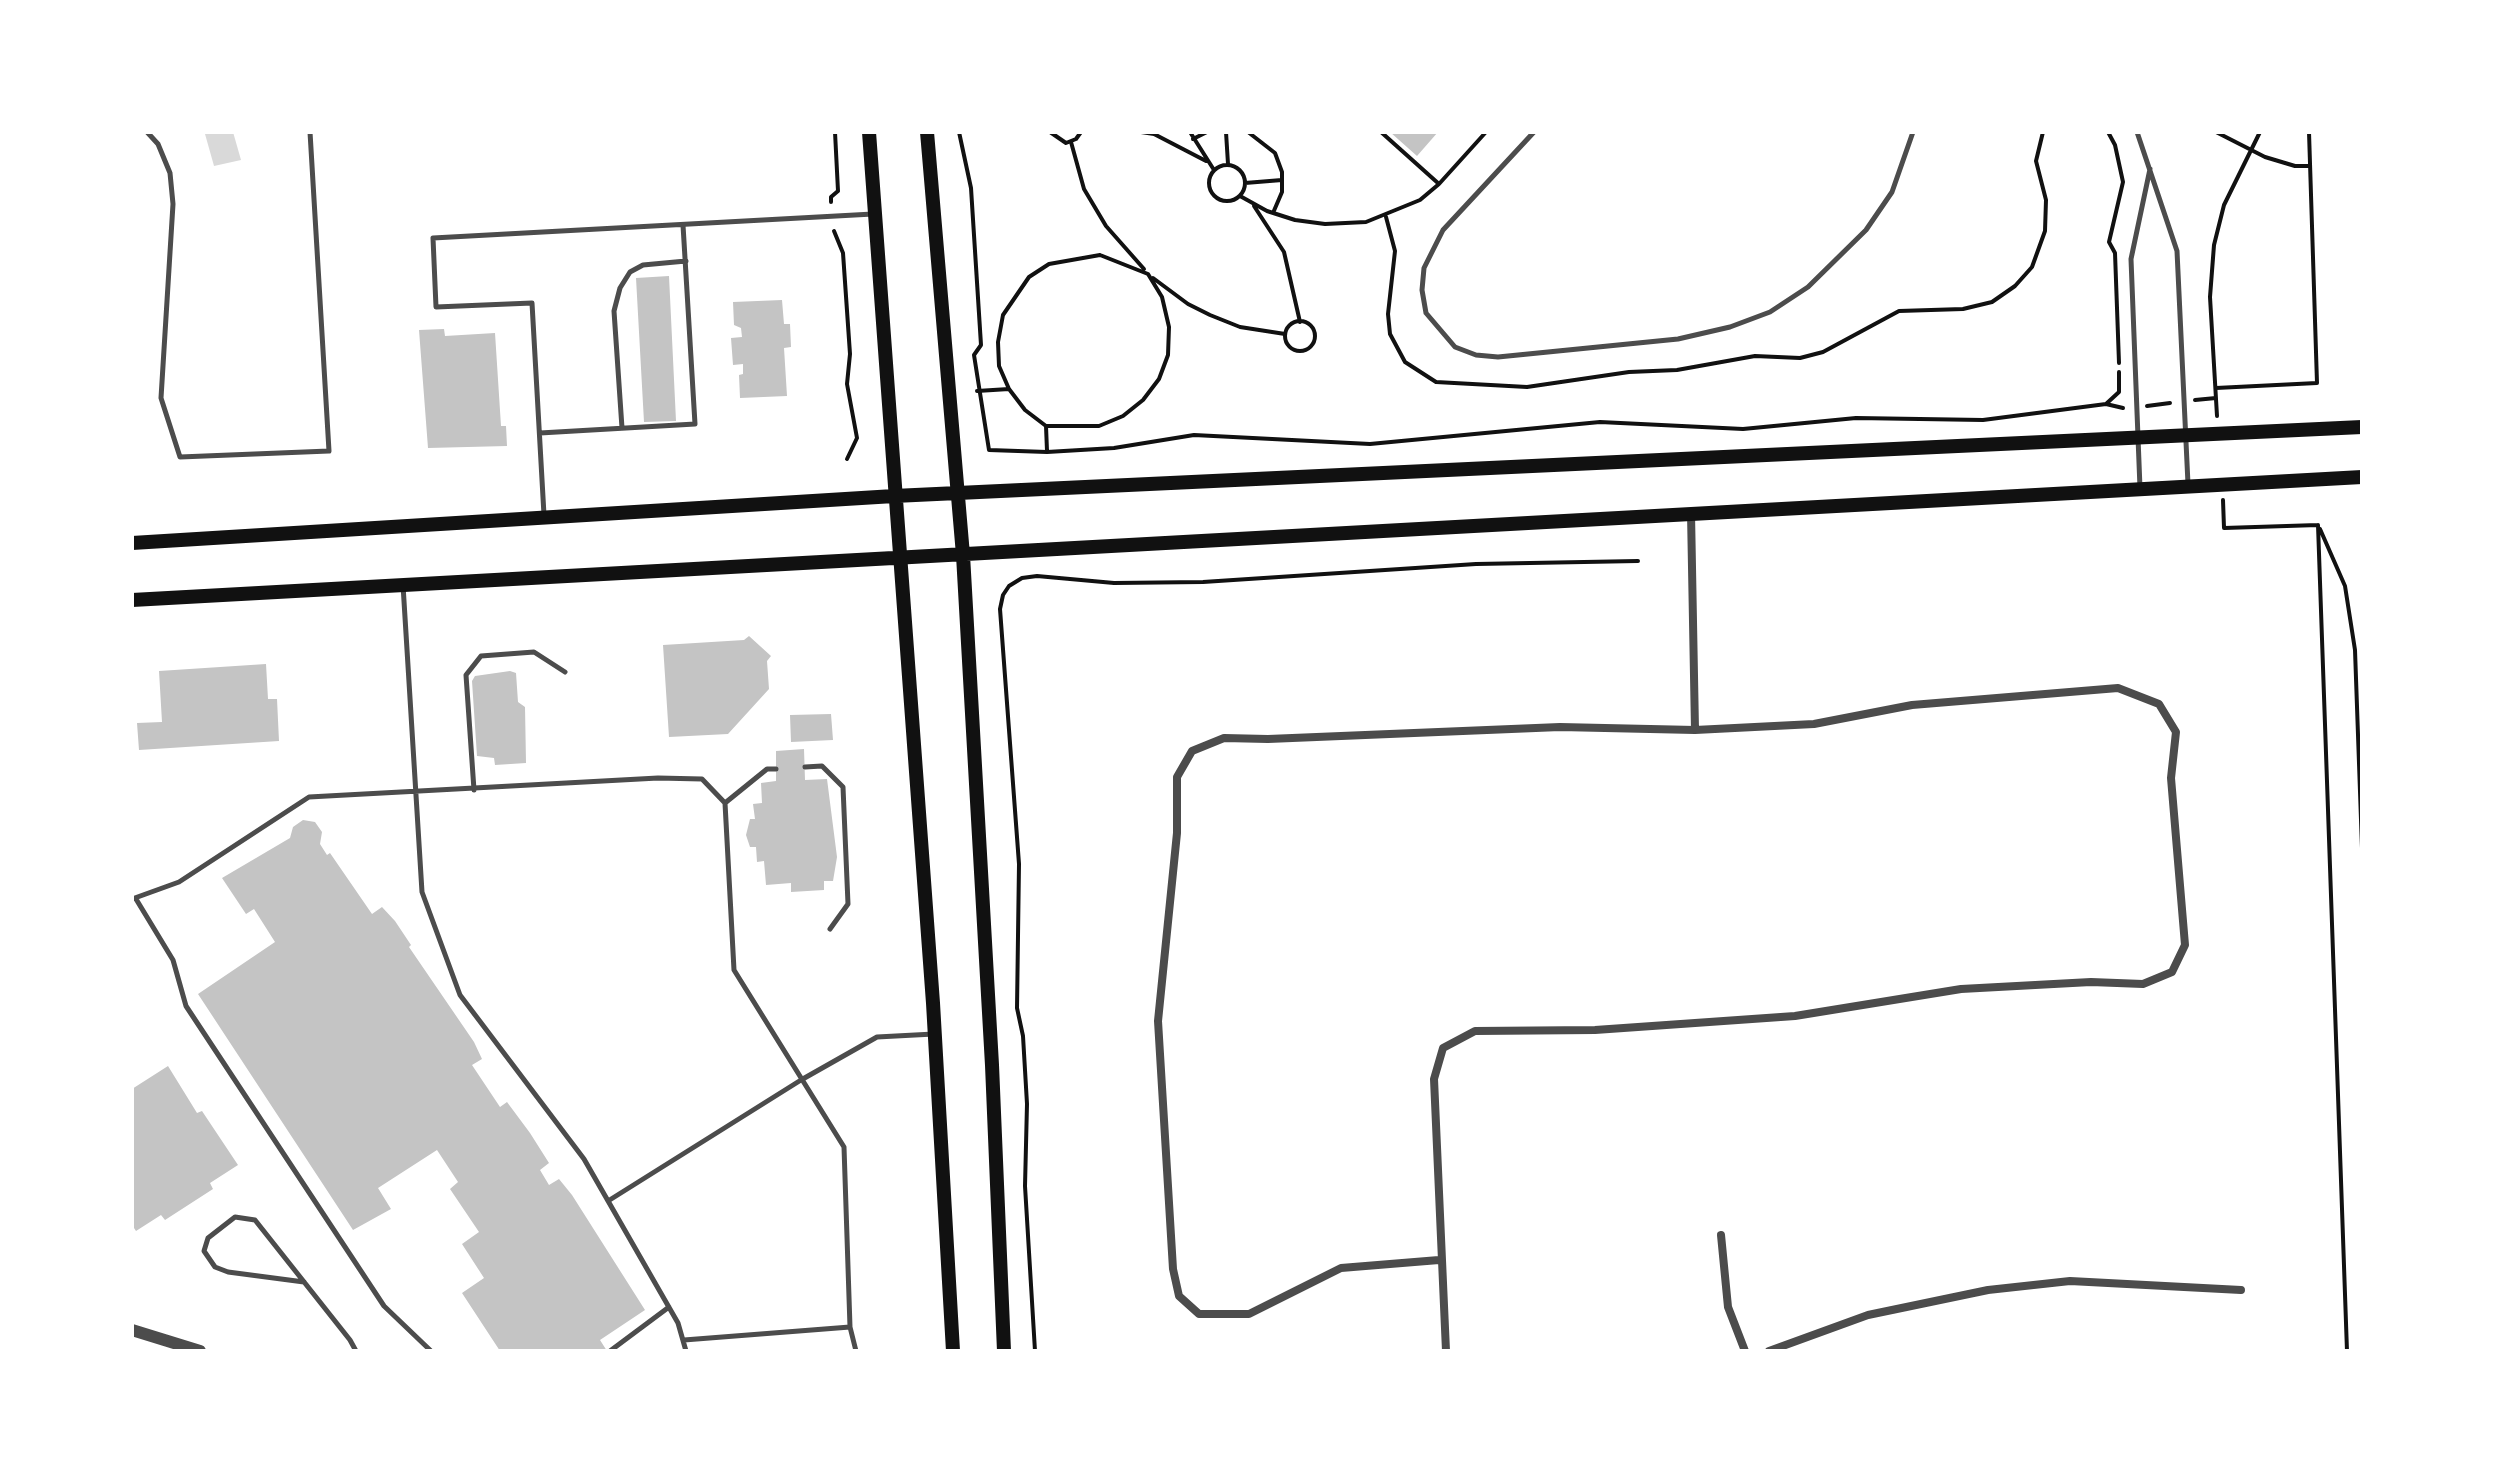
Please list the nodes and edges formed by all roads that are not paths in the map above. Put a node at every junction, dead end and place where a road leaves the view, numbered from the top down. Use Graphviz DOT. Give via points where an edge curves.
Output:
graph roads {
  1 [pos="147,132"];
  2 [pos="310,132"];
  3 [pos="869,132"];
  4 [pos="927,132"];
  5 [pos="1534,132"];
  6 [pos="1913,132"];
  7 [pos="2137,132"];
  8 [pos="2150,168"];
  9 [pos="874,214"];
  10 [pos="683,225"];
  11 [pos="686,261"];
  12 [pos="2362,427"];
  13 [pos="622,428"];
  14 [pos="540,433"];
  15 [pos="2186,437"];
  16 [pos="2139,439"];
  17 [pos="2362,477"];
  18 [pos="2188,485"];
  19 [pos="2140,488"];
  20 [pos="959,493"];
  21 [pos="894,496"];
  22 [pos="1691,513"];
  23 [pos="544,520"];
  24 [pos="132,543"];
  25 [pos="963,555"];
  26 [pos="902,558"];
  27 [pos="403,584"];
  28 [pos="132,600"];
  29 [pos="565,672"];
  30 [pos="1695,730"];
  31 [pos="805,767"];
  32 [pos="776,769"];
  33 [pos="474,790"];
  34 [pos="413,794"];
  35 [pos="725,803"];
  36 [pos="134,899"];
  37 [pos="830,929"];
  38 [pos="935,1034"];
  39 [pos="801,1080"];
  40 [pos="608,1201"];
  41 [pos="1721,1235"];
  42 [pos="1439,1260"];
  43 [pos="304,1282"];
  44 [pos="2241,1290"];
  45 [pos="669,1307"];
  46 [pos="850,1327"];
  47 [pos="132,1330"];
  48 [pos="684,1340"];
  49 [pos="200,1351"];
  50 [pos="356,1351"];
  51 [pos="431,1351"];
  52 [pos="610,1351"];
  53 [pos="686,1351"];
  54 [pos="856,1351"];
  55 [pos="953,1351"];
  56 [pos="1004,1351"];
  57 [pos="1446,1351"];
  58 [pos="1745,1351"];
  59 [pos="1769,1351"];
  1 -- 2 [label="lane" via="170,173 173,204 161,398 180,457 329,451"];
  3 -- 9 [label="main road"];
  4 -- 20 [label="main road"];
  5 -- 6 [label="lane" via="1443,230 1424,268 1426,313 1455,347 1476,355 1678,339 1770,312 1808,287 1866,230 1892,192"];
  7 -- 8 [label="lane"];
  8 -- 15 [label="lane" via="2177,251"];
  8 -- 16 [label="lane" via="2131,259"];
  9 -- 10 [label="lane"];
  9 -- 21 [label="main road"];
  10 -- 11 [label="lane"];
  10 -- 14 [label="lane" via="433,238 436,307 532,303"];
  11 -- 13 [label="lane" via="643,265 630,272 620,288 614,311"];
  11 -- 13 [label="lane" via="695,424"];
  12 -- 15 [label="main road"];
  13 -- 14 [label="lane"];
  14 -- 23 [label="lane"];
  15 -- 16 [label="main road"];
  15 -- 18 [label="lane"];
  16 -- 19 [label="lane"];
  16 -- 20 [label="main road"];
  17 -- 18 [label="main road"];
  18 -- 19 [label="main road"];
  19 -- 22 [label="main road"];
  20 -- 21 [label="main road"];
  20 -- 25 [label="main road"];
  21 -- 23 [label="main road"];
  21 -- 26 [label="main road"];
  22 -- 25 [label="main road"];
  22 -- 30 [label="street"];
  23 -- 24 [label="main road"];
  25 -- 26 [label="main road"];
  25 -- 56 [label="main road"];
  26 -- 27 [label="main road"];
  26 -- 38 [label="main road"];
  27 -- 28 [label="main road"];
  27 -- 34 [label="lane"];
  29 -- 33 [label="lane" via="534,652 481,656 466,675"];
  30 -- 42 [label="street" via="1560,727 1224,738 1192,751 1177,777 1177,833 1158,1021 1179,1296 1199,1314 1249,1314 1341,1268"];
  30 -- 42 [label="street" via="1814,724 1912,705 2118,688 2159,704 2176,732 2171,778 2185,945 2172,972 2143,984 1961,989 1795,1016 1595,1030 1475,1031 1443,1048 1434,1079"];
  31 -- 37 [label="lane" via="822,766 843,787 848,904"];
  32 -- 35 [label="lane" via="767,769"];
  33 -- 34 [label="lane"];
  33 -- 35 [label="lane" via="702,779"];
  34 -- 36 [label="lane" via="309,797 179,882"];
  34 -- 40 [label="lane" via="422,892 460,995 584,1159"];
  35 -- 39 [label="lane" via="734,970"];
  36 -- 51 [label="lane" via="173,960 186,1006 384,1306"];
  38 -- 39 [label="lane" via="877,1037"];
  38 -- 55 [label="main road"];
  39 -- 40 [label="lane"];
  39 -- 46 [label="lane" via="844,1147"];
  40 -- 45 [label="lane"];
  41 -- 58 [label="street" via="1728,1307"];
  42 -- 57 [label="street"];
  43 -- 43 [label="lane" via="255,1220 235,1217 208,1238 204,1251 215,1267"];
  43 -- 50 [label="lane"];
  44 -- 59 [label="street" via="2070,1281 1988,1290 1868,1315"];
  45 -- 48 [label="lane"];
  45 -- 52 [label="lane"];
  46 -- 48 [label="lane"];
  46 -- 54 [label="lane"];
  47 -- 49 [label="street"];
  48 -- 53 [label="lane"];
}
